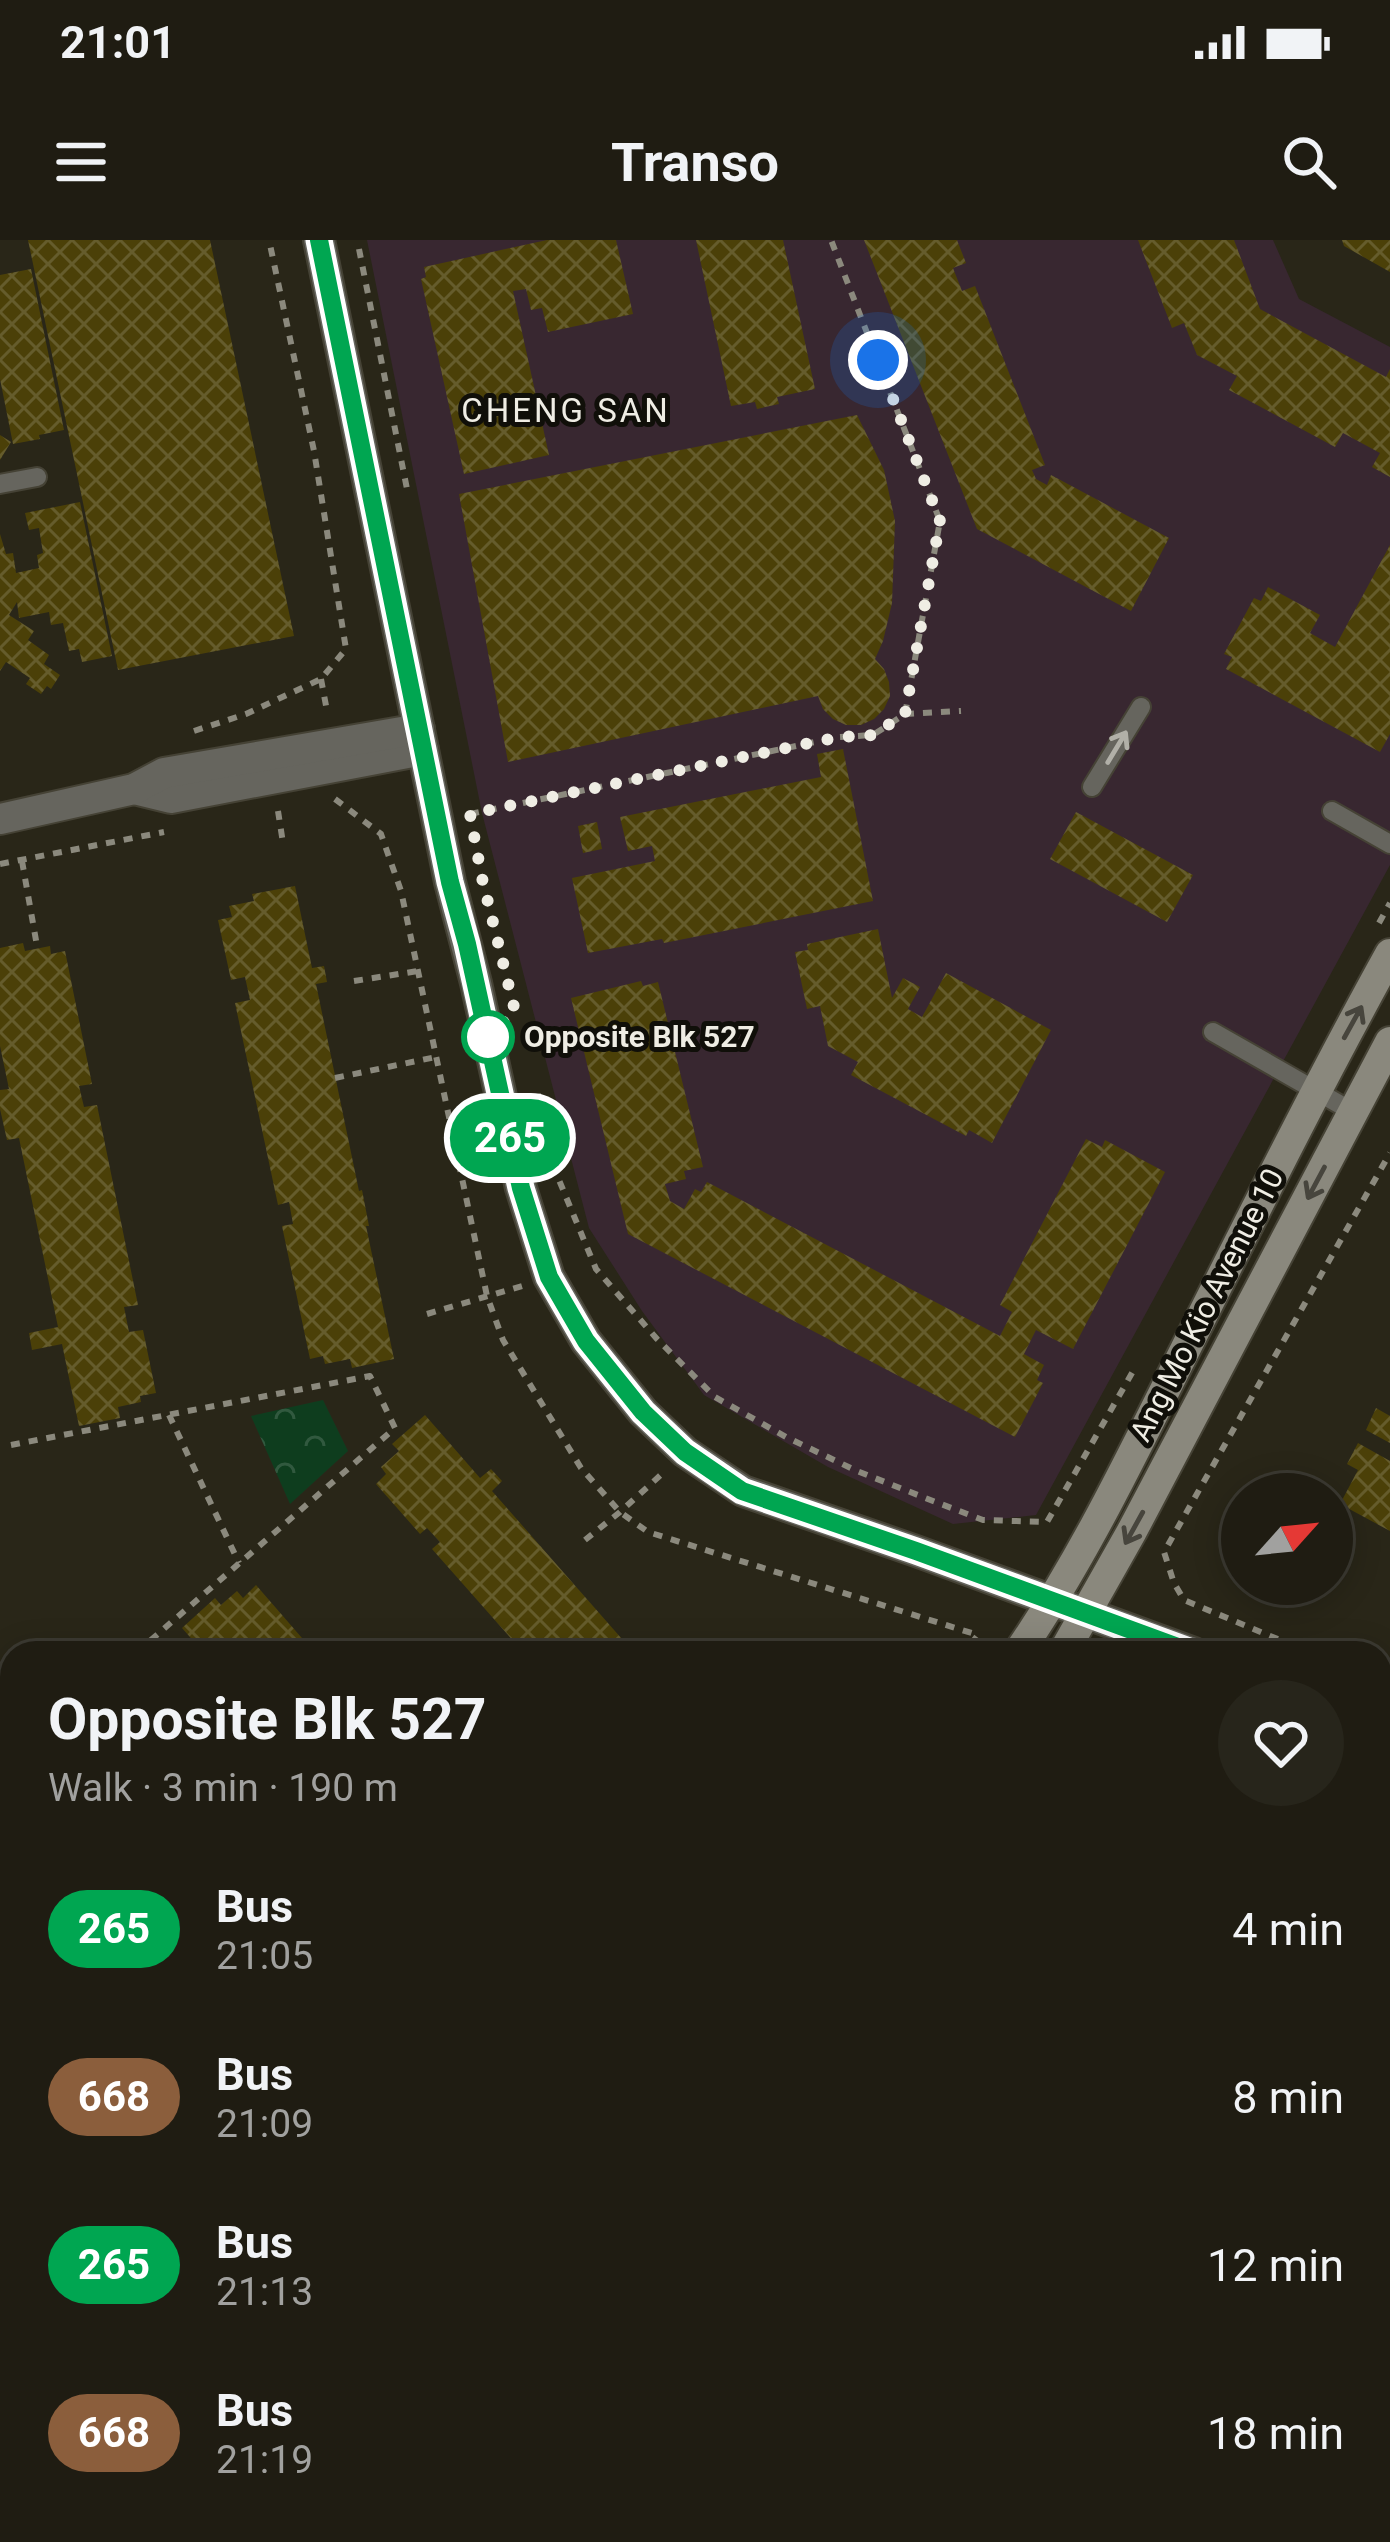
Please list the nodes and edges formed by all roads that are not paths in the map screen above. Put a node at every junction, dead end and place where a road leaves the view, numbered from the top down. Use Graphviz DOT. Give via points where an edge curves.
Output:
graph roads {
  1 [pos="319,240"];
  2 [pos="37,477"];
  3 [pos="0,484"];
  4 [pos="1141,707"];
  5 [pos="421,740"];
  6 [pos="1092,787"];
  7 [pos="1331,811"];
  8 [pos="0,819"];
  9 [pos="1390,844"];
  10 [pos="1390,954"];
  11 [pos="1213,1031"];
  12 [pos="1390,1042"];
  13 [pos="1316,1090"];
  14 [pos="1353,1112"];
  15 [pos="1053,1602"];
  16 [pos="1086,1612"];
  17 [pos="1026,1641"];
  18 [pos="1070,1641"];
  19 [pos="1162,1641"];
  1 -- 5 [label="street"];
  2 -- 3 [label="lane"];
  6 -- 4 [label="lane, one-way"];
  5 -- 8 [label="street" via="164,773 134,789"];
  5 -- 15 [label="street" via="521,1188 549,1277 586,1341 643,1412 742,1491"];
  7 -- 9 [label="lane"];
  13 -- 10 [label="main road, Ang Mo Kio Avenue 10, one-way"];
  11 -- 13 [label="lane"];
  12 -- 14 [label="main road, Ang Mo Kio Avenue 10"];
  13 -- 14 [label="lane"];
  13 -- 15 [label="main road, Ang Mo Kio Avenue 10"];
  14 -- 16 [label="main road, Ang Mo Kio Avenue 10, one-way"];
  15 -- 16 [label="street"];
  15 -- 17 [label="main road, Ang Mo Kio Avenue 10"];
  16 -- 18 [label="main road, Ang Mo Kio Avenue 10"];
  16 -- 19 [label="street"];
}
